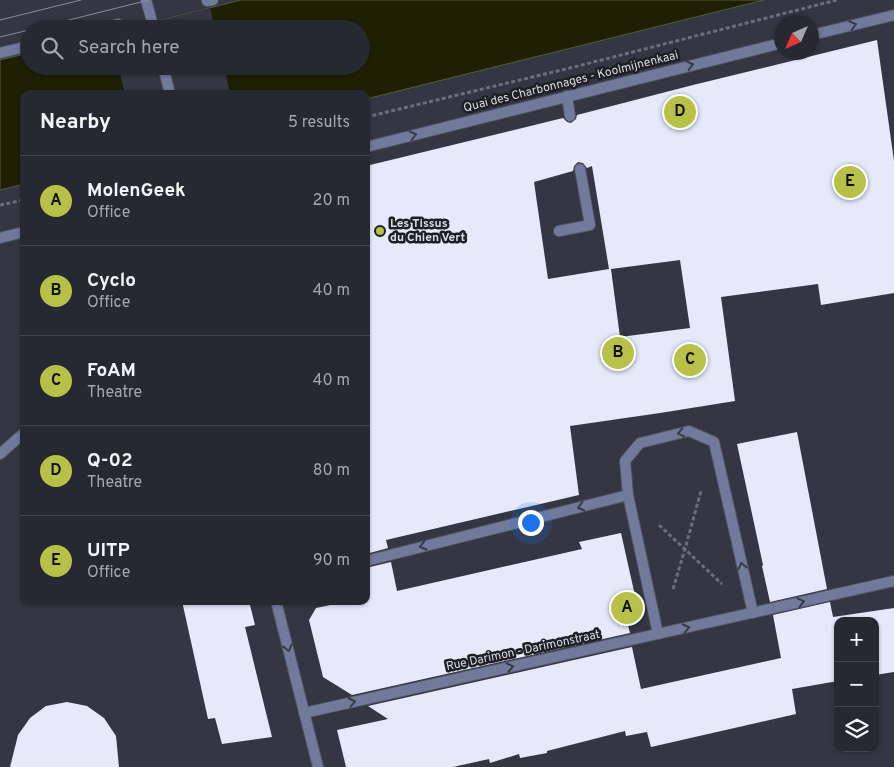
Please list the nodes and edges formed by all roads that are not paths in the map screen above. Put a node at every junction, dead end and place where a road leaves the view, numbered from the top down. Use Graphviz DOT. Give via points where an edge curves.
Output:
graph roads {
  1 [pos="146,0"];
  2 [pos="894,15"];
  3 [pos="152,20"];
  4 [pos="819,33"];
  5 [pos="774,44"];
  6 [pos="20,48"];
  7 [pos="0,53"];
  8 [pos="165,75"];
  9 [pos="169,90"];
  10 [pos="567,96"];
  11 [pos="570,116"];
  12 [pos="370,146"];
  13 [pos="580,169"];
  14 [pos="560,231"];
  15 [pos="20,233"];
  16 [pos="0,238"];
  17 [pos="20,436"];
  18 [pos="0,454"];
  19 [pos="628,495"];
  20 [pos="370,560"];
  21 [pos="894,581"];
  22 [pos="277,605"];
  23 [pos="753,613"];
  24 [pos="658,634"];
  25 [pos="304,712"];
  26 [pos="318,767"];
  1 -- 3 [label="street"];
  4 -- 2 [label="street, one-way"];
  10 -- 5 [label="street, Quai des Charbonnages - Koolmijnenkaai, one-way"];
  6 -- 7 [label="street"];
  8 -- 9 [label="street"];
  10 -- 11 [label="street"];
  12 -- 10 [label="street, Quai des Charbonnages - Koolmijnenkaai, one-way"];
  13 -- 14 [label="street" via="590,225"];
  15 -- 16 [label="street"];
  17 -- 18 [label="street"];
  19 -- 20 [label="street, one-way"];
  23 -- 19 [label="street, one-way" via="714,442 689,431 640,443 625,460"];
  19 -- 24 [label="street"];
  23 -- 21 [label="street, Rue Darimon - Darimonstraat, one-way"];
  22 -- 25 [label="street, one-way"];
  24 -- 23 [label="street, Rue Darimon - Darimonstraat, one-way"];
  25 -- 24 [label="street, Rue Darimon - Darimonstraat, one-way"];
  25 -- 26 [label="street"];
}
